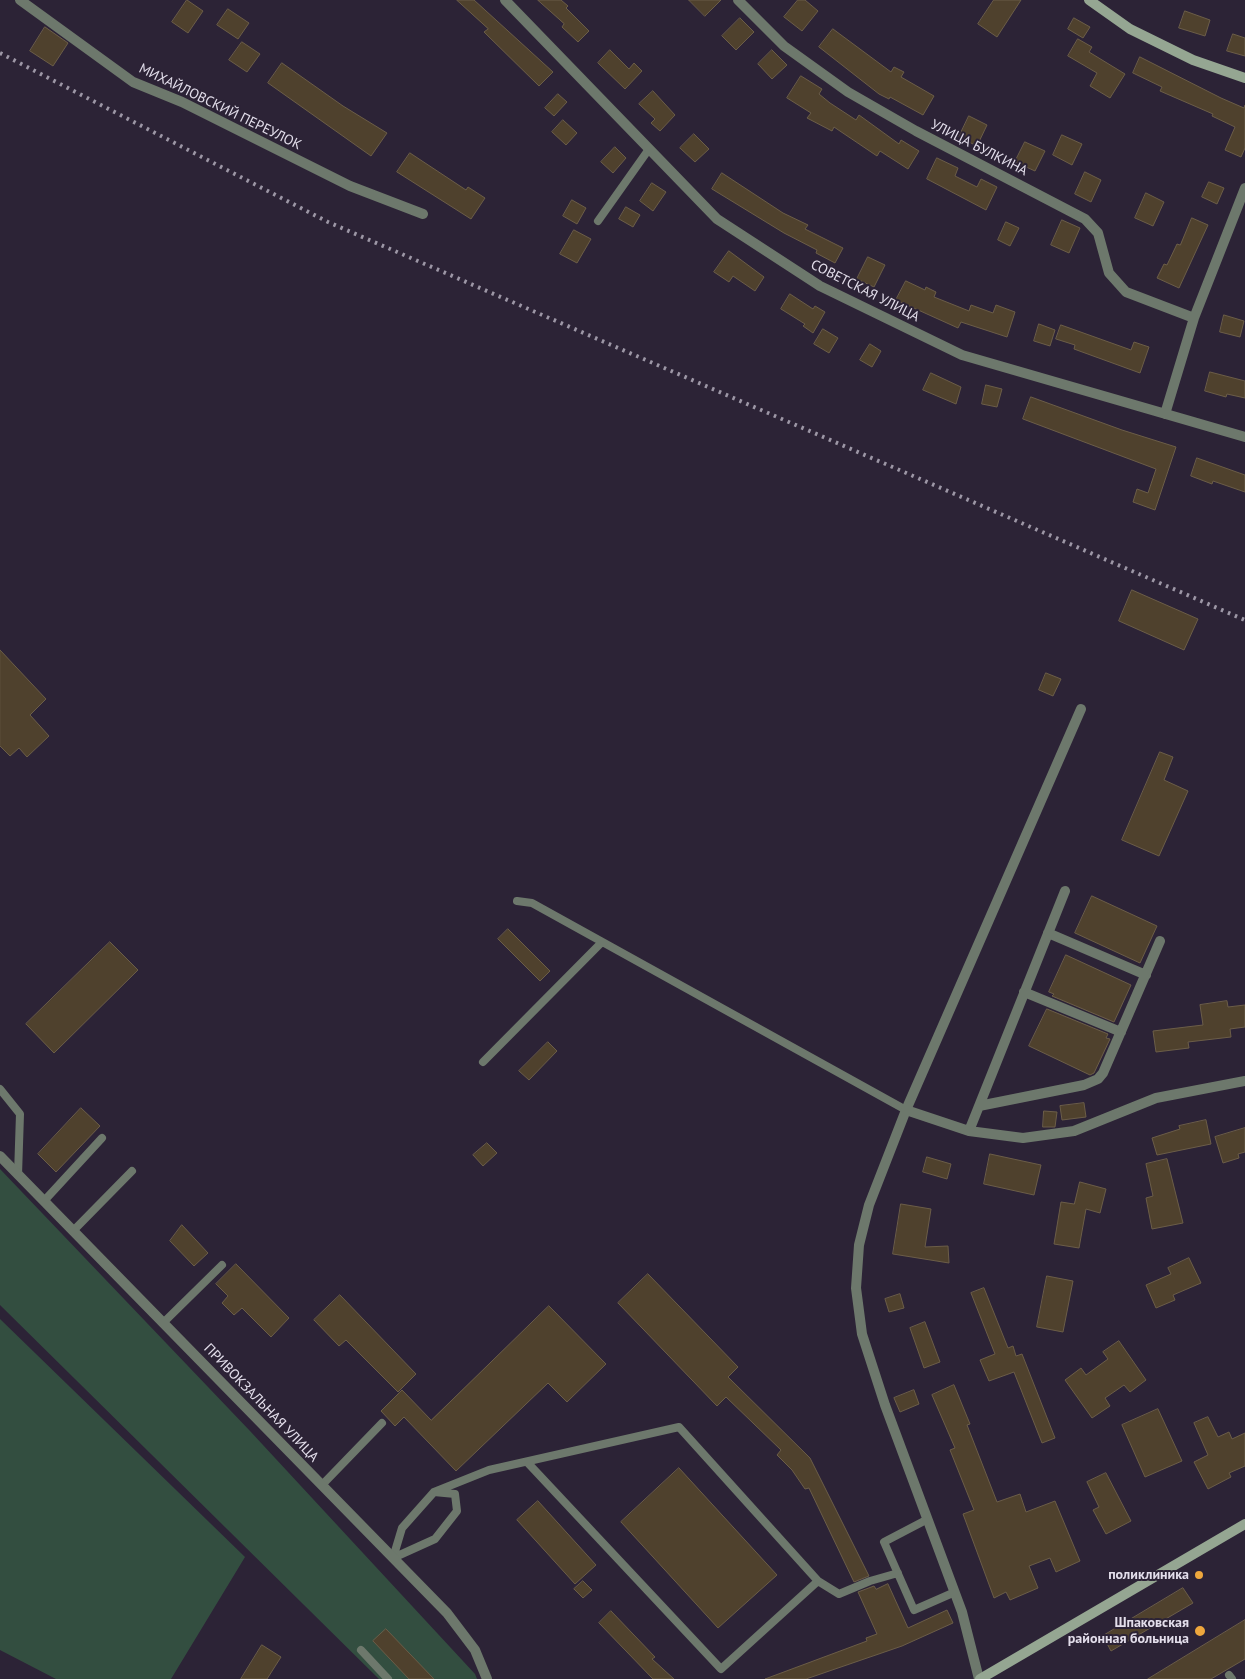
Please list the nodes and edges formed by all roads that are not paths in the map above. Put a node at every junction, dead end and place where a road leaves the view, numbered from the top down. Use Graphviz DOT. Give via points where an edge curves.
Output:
graph roads {
  1 [pos="20,0"];
  2 [pos="505,0"];
  3 [pos="738,0"];
  4 [pos="1089,0"];
  5 [pos="1245,78"];
  6 [pos="649,149"];
  7 [pos="1245,188"];
  8 [pos="423,214"];
  9 [pos="598,221"];
  10 [pos="1194,318"];
  11 [pos="1165,414"];
  12 [pos="1245,437"];
  13 [pos="1081,709"];
  14 [pos="1065,890"];
  15 [pos="517,901"];
  16 [pos="1048,933"];
  17 [pos="1160,941"];
  18 [pos="602,942"];
  19 [pos="1146,975"];
  20 [pos="1024,992"];
  21 [pos="1121,1032"];
  22 [pos="483,1062"];
  23 [pos="1245,1081"];
  24 [pos="0,1089"];
  25 [pos="979,1106"];
  26 [pos="906,1110"];
  27 [pos="969,1131"];
  28 [pos="102,1138"];
  29 [pos="0,1156"];
  30 [pos="132,1171"];
  31 [pos="18,1175"];
  32 [pos="44,1201"];
  33 [pos="73,1231"];
  34 [pos="222,1265"];
  35 [pos="164,1323"];
  36 [pos="382,1423"];
  37 [pos="527,1462"];
  38 [pos="322,1485"];
  39 [pos="434,1492"];
  40 [pos="928,1519"];
  41 [pos="1245,1524"];
  42 [pos="393,1558"];
  43 [pos="898,1573"];
  44 [pos="818,1581"];
  45 [pos="955,1592"];
  46 [pos="361,1650"];
  47 [pos="388,1679"];
  48 [pos="487,1679"];
  49 [pos="980,1679"];
  1 -- 8 [label="street, МИХАЙЛОВСКИЙ ПЕРЕУЛОК" via="134,82 182,102 350,186"];
  2 -- 6 [label="street, СОВЕТСКАЯ УЛИЦА"];
  3 -- 10 [label="street, УЛИЦА БУЛКИНА" via="784,46 848,92 1085,219 1098,233 1109,273 1126,292"];
  4 -- 5 [label="main road" via="1130,29 1193,60"];
  6 -- 9 [label="lane"];
  6 -- 11 [label="street, СОВЕТСКАЯ УЛИЦА" via="717,219 820,286 962,355"];
  7 -- 10 [label="street"];
  10 -- 11 [label="street"];
  11 -- 12 [label="street, СОВЕТСКАЯ УЛИЦА"];
  13 -- 26 [label="street"];
  14 -- 16 [label="street"];
  15 -- 18 [label="lane" via="532,903"];
  16 -- 19 [label="street"];
  16 -- 20 [label="street"];
  17 -- 19 [label="street"];
  18 -- 22 [label="lane"];
  18 -- 26 [label="lane"];
  19 -- 21 [label="street"];
  20 -- 21 [label="street"];
  20 -- 25 [label="street"];
  21 -- 25 [label="street" via="1098,1079 1084,1085"];
  23 -- 27 [label="street" via="1156,1098 1074,1131 1023,1138"];
  24 -- 31 [label="lane" via="20,1114"];
  25 -- 27 [label="street"];
  26 -- 27 [label="street"];
  26 -- 40 [label="street" via="869,1205 859,1244 856,1288 862,1334"];
  28 -- 32 [label="lane"];
  29 -- 31 [label="street, ПРИВОКЗАЛЬНАЯ УЛИЦА"];
  30 -- 33 [label="lane"];
  31 -- 32 [label="street, ПРИВОКЗАЛЬНАЯ УЛИЦА"];
  32 -- 33 [label="street, ПРИВОКЗАЛЬНАЯ УЛИЦА"];
  33 -- 35 [label="street, ПРИВОКЗАЛЬНАЯ УЛИЦА"];
  34 -- 35 [label="lane"];
  35 -- 38 [label="street, ПРИВОКЗАЛЬНАЯ УЛИЦА"];
  36 -- 38 [label="lane"];
  37 -- 39 [label="lane" via="489,1470"];
  37 -- 44 [label="lane" via="679,1427"];
  37 -- 44 [label="lane" via="721,1669"];
  38 -- 42 [label="street, ПРИВОКЗАЛЬНАЯ УЛИЦА"];
  39 -- 42 [label="lane" via="402,1528"];
  39 -- 42 [label="lane" via="455,1494 457,1511 435,1538"];
  40 -- 43 [label="lane" via="884,1542"];
  40 -- 45 [label="street"];
  41 -- 49 [label="main road"];
  42 -- 48 [label="street, ПРИВОКЗАЛЬНАЯ УЛИЦА" via="447,1613 475,1650"];
  43 -- 44 [label="lane" via="839,1594"];
  43 -- 45 [label="lane" via="914,1610"];
  45 -- 49 [label="street"];
  46 -- 47 [label="lane"];
}
